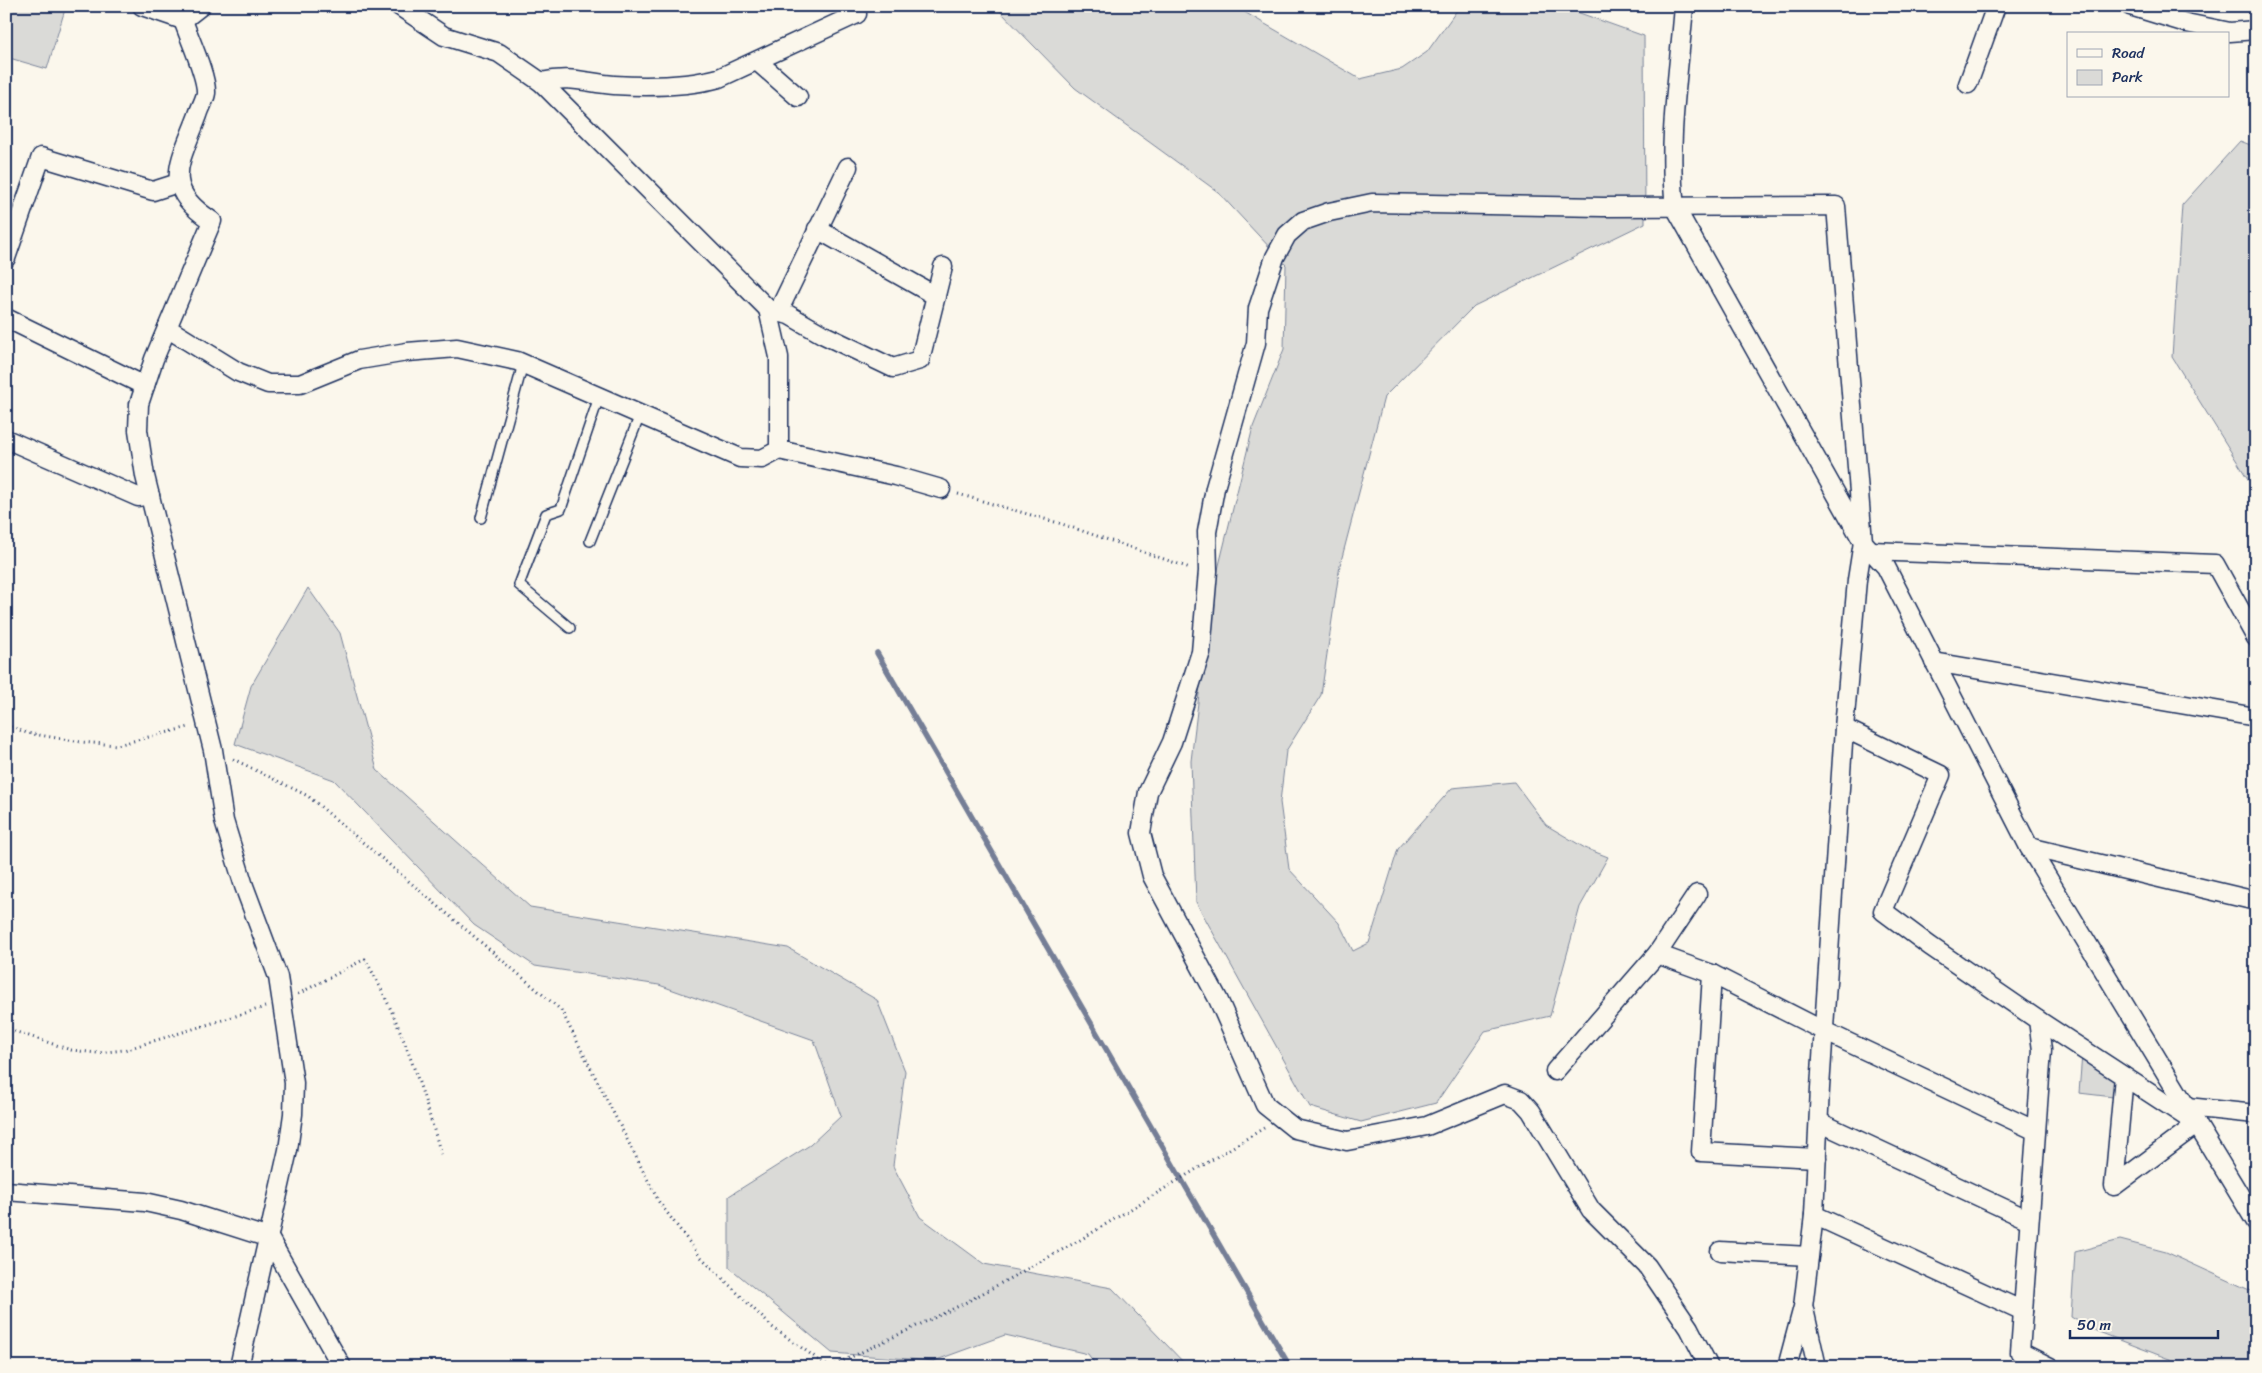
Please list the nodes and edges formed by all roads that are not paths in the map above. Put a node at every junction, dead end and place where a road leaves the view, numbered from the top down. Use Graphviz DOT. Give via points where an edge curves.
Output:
graph roads {
  1 [pos="142,6"];
  2 [pos="201,6"];
  3 [pos="399,6"];
  4 [pos="1684,6"];
  5 [pos="1996,6"];
  6 [pos="2130,6"];
  7 [pos="856,14"];
  8 [pos="183,20"];
  9 [pos="2256,30"];
  10 [pos="757,61"];
  11 [pos="541,82"];
  12 [pos="1968,84"];
  13 [pos="798,97"];
  14 [pos="848,167"];
  15 [pos="178,182"];
  16 [pos="1675,207"];
  17 [pos="817,229"];
  18 [pos="6,258"];
  19 [pos="943,267"];
  20 [pos="936,296"];
  21 [pos="773,310"];
  22 [pos="6,318"];
  23 [pos="167,328"];
  24 [pos="523,364"];
  25 [pos="145,386"];
  26 [pos="599,397"];
  27 [pos="640,415"];
  28 [pos="6,439"];
  29 [pos="779,450"];
  30 [pos="940,489"];
  31 [pos="150,495"];
  32 [pos="481,518"];
  33 [pos="590,541"];
  34 [pos="1867,546"];
  35 [pos="570,628"];
  36 [pos="2256,638"];
  37 [pos="1934,662"];
  38 [pos="2256,717"];
  39 [pos="1844,728"];
  40 [pos="2029,847"];
  41 [pos="1697,894"];
  42 [pos="2256,901"];
  43 [pos="1657,954"];
  44 [pos="1712,974"];
  45 [pos="2038,1020"];
  46 [pos="1824,1031"];
  47 [pos="1556,1071"];
  48 [pos="2124,1076"];
  49 [pos="2187,1107"];
  50 [pos="2256,1114"];
  51 [pos="1819,1122"];
  52 [pos="2197,1124"];
  53 [pos="2036,1131"];
  54 [pos="1817,1158"];
  55 [pos="6,1191"];
  56 [pos="2249,1201"];
  57 [pos="1814,1215"];
  58 [pos="2029,1220"];
  59 [pos="2256,1222"];
  60 [pos="268,1238"];
  61 [pos="1720,1251"];
  62 [pos="1809,1256"];
  63 [pos="1803,1307"];
  64 [pos="2023,1311"];
  65 [pos="239,1367"];
  66 [pos="342,1367"];
  67 [pos="1709,1367"];
  68 [pos="1787,1367"];
  69 [pos="1817,1367"];
  70 [pos="2050,1367"];
  1 -- 8 [label="street"];
  2 -- 8 [label="street"];
  3 -- 11 [label="street" via="444,36 499,53"];
  4 -- 16 [label="street" via="1672,181"];
  5 -- 12 [label="street"];
  6 -- 9 [label="street" via="2230,32"];
  7 -- 10 [label="street"];
  8 -- 15 [label="street" via="205,79 206,94 185,148"];
  10 -- 11 [label="street" via="719,78 695,84 613,84 580,78"];
  10 -- 13 [label="street"];
  11 -- 21 [label="street"];
  14 -- 17 [label="street"];
  15 -- 18 [label="street" via="153,190 41,157"];
  15 -- 23 [label="street" via="180,190 198,212 212,221"];
  16 -- 34 [label="street"];
  16 -- 34 [label="street" via="1836,206"];
  16 -- 67 [label="street" via="1372,204 1329,212 1303,221 1287,235 1275,257 1258,308 1256,343 1215,488 1207,532 1208,574 1201,652 1172,742 1148,792 1141,833 1152,876 1218,999 1265,1105 1295,1129 1347,1141 1427,1126 1505,1094 1522,1100 1590,1210 1647,1266 1689,1328"];
  17 -- 20 [label="street"];
  17 -- 21 [label="street"];
  19 -- 20 [label="street"];
  20 -- 21 [label="street" via="920,360 893,368"];
  21 -- 29 [label="street" via="779,356"];
  22 -- 25 [label="street"];
  23 -- 24 [label="street" via="238,372 268,384 300,384 359,360 458,348"];
  23 -- 25 [label="street"];
  24 -- 26 [label="street"];
  24 -- 32 [label="lane"];
  25 -- 31 [label="street" via="139,404 138,430"];
  26 -- 27 [label="street"];
  26 -- 35 [label="lane" via="561,509 546,514 519,585"];
  27 -- 29 [label="street" via="740,458 762,459"];
  27 -- 33 [label="lane"];
  28 -- 31 [label="street" via="138,497"];
  29 -- 30 [label="street"];
  31 -- 60 [label="street" via="214,750 224,821 278,977 282,1002 294,1083 293,1114"];
  34 -- 36 [label="street" via="2215,564"];
  34 -- 37 [label="street" via="1886,567"];
  34 -- 39 [label="street" via="1857,580"];
  37 -- 38 [label="street"];
  37 -- 40 [label="street"];
  39 -- 45 [label="street" via="1941,776 1883,911"];
  39 -- 46 [label="street"];
  40 -- 42 [label="street"];
  40 -- 49 [label="street"];
  41 -- 43 [label="street"];
  43 -- 44 [label="street"];
  43 -- 47 [label="street"];
  44 -- 46 [label="street"];
  44 -- 54 [label="street" via="1701,1152"];
  45 -- 48 [label="street"];
  45 -- 53 [label="street" via="2042,1050"];
  46 -- 51 [label="street"];
  46 -- 53 [label="street"];
  48 -- 52 [label="street"];
  48 -- 52 [label="street" via="2114,1186"];
  49 -- 50 [label="street"];
  49 -- 52 [label="street"];
  51 -- 54 [label="street"];
  51 -- 58 [label="street"];
  52 -- 56 [label="street"];
  53 -- 58 [label="street"];
  54 -- 57 [label="street"];
  55 -- 60 [label="street" via="145,1202"];
  56 -- 59 [label="street"];
  57 -- 62 [label="street"];
  57 -- 64 [label="street"];
  58 -- 64 [label="street"];
  60 -- 65 [label="street"];
  60 -- 66 [label="street"];
  61 -- 62 [label="street"];
  62 -- 63 [label="street"];
  63 -- 68 [label="street"];
  63 -- 69 [label="street"];
  64 -- 70 [label="street" via="2020,1352"];
}
